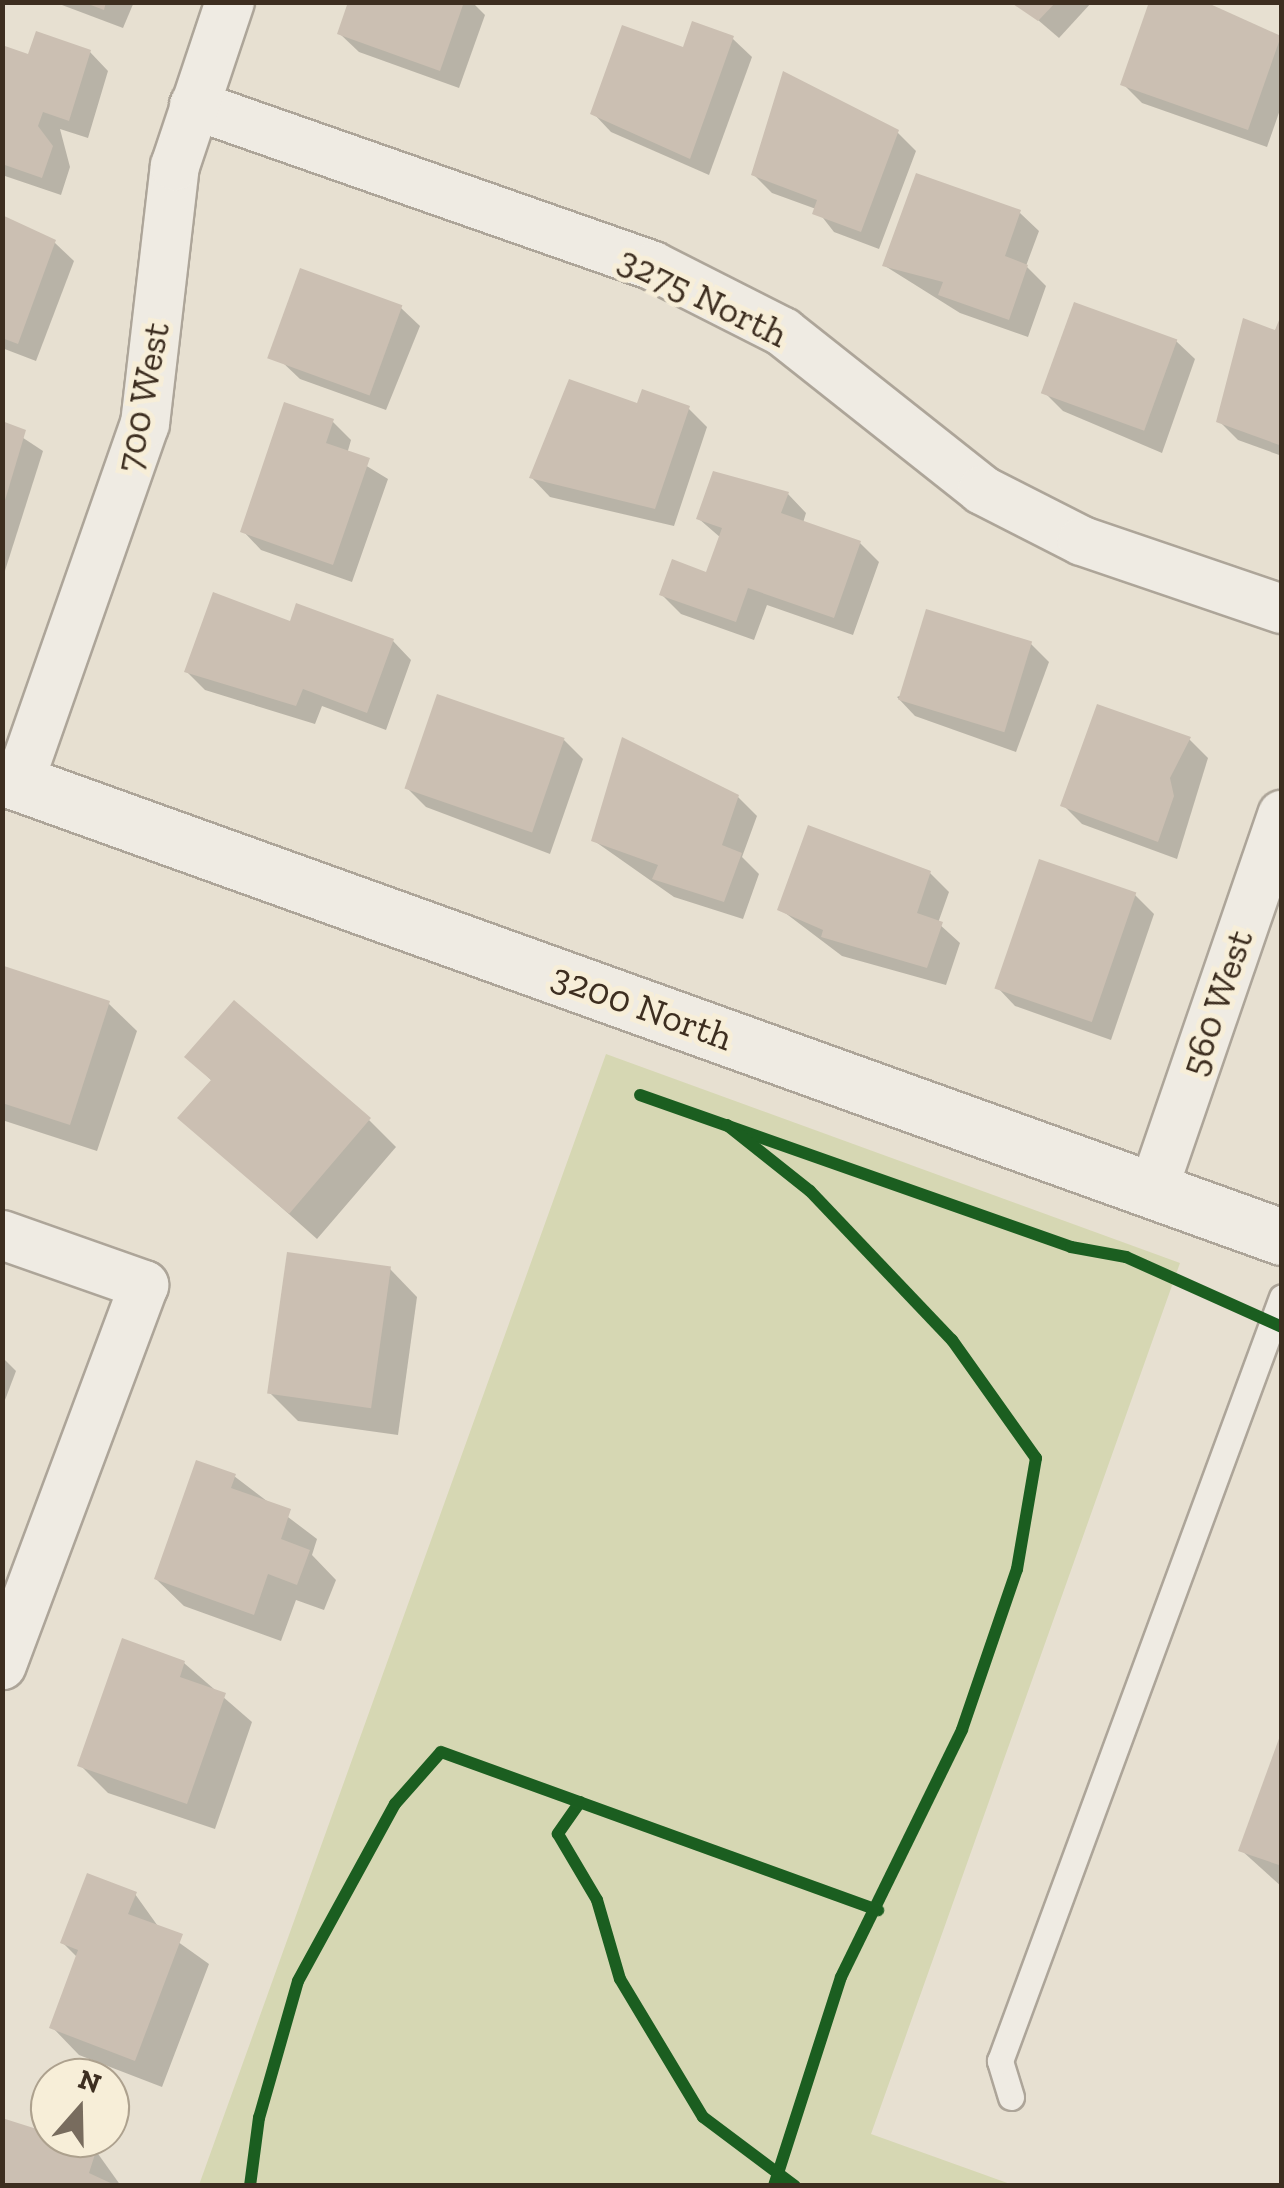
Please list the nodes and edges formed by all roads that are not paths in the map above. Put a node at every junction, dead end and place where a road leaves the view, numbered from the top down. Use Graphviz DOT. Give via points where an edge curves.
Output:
graph roads {
  1 [pos="230,2"];
  2 [pos="194,104"];
  3 [pos="1282,610"];
  4 [pos="11,780"];
  5 [pos="1282,815"];
  6 [pos="1152,1190"];
  7 [pos="2,1235"];
  8 [pos="1282,1237"];
  9 [pos="1282,1296"];
  10 [pos="2,1665"];
  11 [pos="1011,2096"];
  1 -- 2 [label="street, 700 West"];
  2 -- 3 [label="street, 3275 North" via="653,266 783,332 982,490 1082,541"];
  2 -- 4 [label="street, 700 West" via="176,166 145,424"];
  4 -- 6 [label="street, 3200 North"];
  5 -- 6 [label="street, 560 West"];
  6 -- 8 [label="street, 3200 North"];
  7 -- 10 [label="street" via="144,1285"];
  9 -- 11 [label="lane" via="1000,2061"];
}
